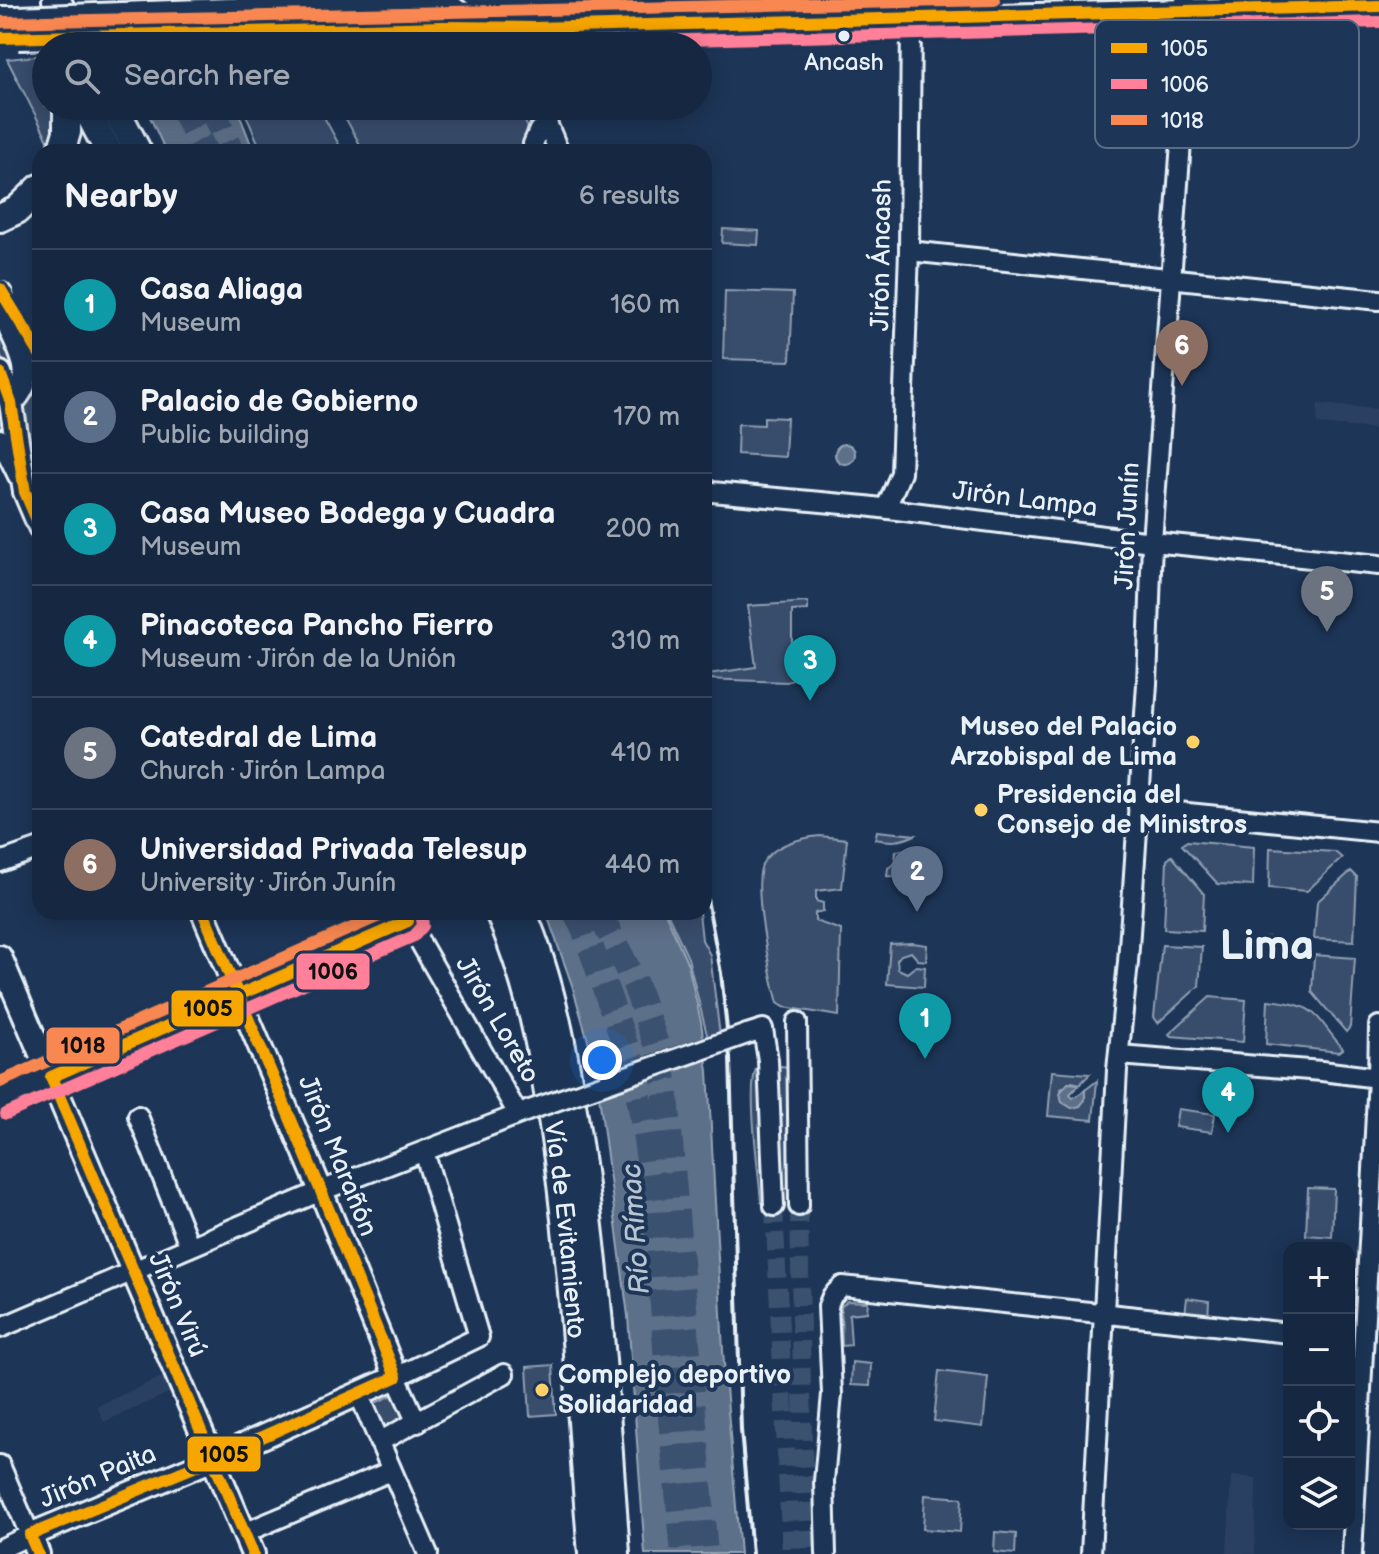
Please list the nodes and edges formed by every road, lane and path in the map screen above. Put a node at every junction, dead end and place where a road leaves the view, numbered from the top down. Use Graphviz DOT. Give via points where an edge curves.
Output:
graph roads {
  1 [pos="56,0"];
  2 [pos="443,0"];
  3 [pos="1185,6"];
  4 [pos="1379,6"];
  5 [pos="910,10"];
  6 [pos="12,23"];
  7 [pos="74,32"];
  8 [pos="462,32"];
  9 [pos="477,32"];
  10 [pos="561,32"];
  11 [pos="32,34"];
  12 [pos="67,120"];
  13 [pos="92,120"];
  14 [pos="121,120"];
  15 [pos="535,120"];
  16 [pos="546,120"];
  17 [pos="539,130"];
  18 [pos="63,144"];
  19 [pos="105,144"];
  20 [pos="134,144"];
  21 [pos="533,144"];
  22 [pos="545,144"];
  23 [pos="556,144"];
  24 [pos="1181,148"];
  25 [pos="32,196"];
  26 [pos="0,218"];
  27 [pos="909,251"];
  28 [pos="1171,279"];
  29 [pos="0,291"];
  30 [pos="1379,300"];
  31 [pos="32,341"];
  32 [pos="0,373"];
  33 [pos="6,404"];
  34 [pos="0,439"];
  35 [pos="32,470"];
  36 [pos="901,473"];
  37 [pos="712,490"];
  38 [pos="25,492"];
  39 [pos="32,508"];
  40 [pos="886,508"];
  41 [pos="911,512"];
  42 [pos="1152,542"];
  43 [pos="1379,565"];
  44 [pos="1138,808"];
  45 [pos="1379,832"];
  46 [pos="32,851"];
  47 [pos="0,862"];
  48 [pos="207,920"];
  49 [pos="396,920"];
  50 [pos="407,920"];
  51 [pos="502,920"];
  52 [pos="525,920"];
  53 [pos="0,957"];
  54 [pos="239,994"];
  55 [pos="797,1022"];
  56 [pos="1379,1026"];
  57 [pos="1119,1055"];
  58 [pos="51,1077"];
  59 [pos="1378,1078"];
  60 [pos="0,1099"];
  61 [pos="524,1112"];
  62 [pos="138,1116"];
  63 [pos="424,1151"];
  64 [pos="321,1191"];
  65 [pos="774,1206"];
  66 [pos="799,1206"];
  67 [pos="190,1247"];
  68 [pos="132,1272"];
  69 [pos="1105,1314"];
  70 [pos="0,1328"];
  71 [pos="1283,1332"];
  72 [pos="1364,1341"];
  73 [pos="504,1374"];
  74 [pos="396,1377"];
  75 [pos="359,1394"];
  76 [pos="417,1423"];
  77 [pos="379,1442"];
  78 [pos="213,1459"];
  79 [pos="0,1465"];
  80 [pos="391,1471"];
  81 [pos="588,1514"];
  82 [pos="248,1544"];
  83 [pos="34,1545"];
  84 [pos="0,1549"];
  85 [pos="428,1554"];
  86 [pos="582,1554"];
  87 [pos="592,1554"];
  88 [pos="616,1554"];
  89 [pos="826,1554"];
  90 [pos="1091,1554"];
  91 [pos="1352,1554"];
  1 -- 7 [label="highway"];
  2 -- 6 [label="main road, bridge"];
  2 -- 9 [label="street"];
  3 -- 4 [label="main road"];
  3 -- 5 [label="main road"];
  5 -- 10 [label="main road"];
  5 -- 27 [label="street, Jirón Áncash"];
  6 -- 8 [label="main road, bridge" via="443,27"];
  6 -- 11 [label="highway"];
  12 -- 18 [label="highway"];
  13 -- 19 [label="highway"];
  14 -- 20 [label="highway"];
  15 -- 17 [label="street"];
  16 -- 23 [label="street"];
  17 -- 21 [label="street"];
  17 -- 22 [label="street"];
  24 -- 28 [label="street, Jirón Junín"];
  25 -- 26 [label="highway"];
  27 -- 28 [label="street"];
  27 -- 36 [label="street, Jirón Áncash"];
  28 -- 30 [label="street"];
  28 -- 42 [label="street, Jirón Junín"];
  29 -- 31 [label="main road"];
  29 -- 33 [label="main road" via="25,361 20,393"];
  32 -- 33 [label="main road"];
  33 -- 38 [label="main road"];
  34 -- 38 [label="street"];
  35 -- 38 [label="main road"];
  36 -- 40 [label="street, Jirón Áncash"];
  36 -- 41 [label="street"];
  37 -- 40 [label="street, Jirón Lampa"];
  38 -- 39 [label="main road"];
  40 -- 41 [label="street, Jirón Lampa"];
  41 -- 42 [label="street, Jirón Lampa"];
  42 -- 43 [label="street, Jirón Lampa"];
  42 -- 44 [label="street, Jirón Junín"];
  44 -- 45 [label="street"];
  44 -- 57 [label="street, Jirón Junín"];
  46 -- 47 [label="street"];
  48 -- 54 [label="main road, Jirón Marañón"];
  49 -- 54 [label="main road"];
  50 -- 61 [label="street, Jirón Loreto"];
  51 -- 81 [label="highway, Vía de Evitamiento" via="530,995 545,1064 571,1269"];
  52 -- 88 [label="highway, Vía de Evitamiento" via="564,1053 584,1180"];
  53 -- 58 [label="main road, Jirón Virú"];
  54 -- 58 [label="main road"];
  54 -- 64 [label="main road, Jirón Marañón"];
  55 -- 66 [label="street"];
  56 -- 59 [label="street"];
  57 -- 59 [label="street"];
  57 -- 69 [label="street, Jirón Junín"];
  58 -- 60 [label="street"];
  58 -- 68 [label="main road, Jirón Virú"];
  59 -- 72 [label="street"];
  61 -- 63 [label="street"];
  61 -- 65 [label="street, bridge" via="755,1031 768,1060"];
  62 -- 67 [label="street"];
  63 -- 64 [label="street"];
  63 -- 74 [label="street, Jirón Paita" via="479,1337"];
  64 -- 67 [label="street"];
  64 -- 74 [label="main road, Jirón Marañón"];
  67 -- 68 [label="street"];
  68 -- 70 [label="street"];
  68 -- 78 [label="main road, Jirón Virú"];
  69 -- 71 [label="street"];
  69 -- 89 [label="street" via="842,1286 828,1306 832,1394 824,1481"];
  69 -- 90 [label="street, Jirón Junín"];
  72 -- 91 [label="street"];
  73 -- 76 [label="street"];
  74 -- 75 [label="main road, Jirón Paita"];
  74 -- 76 [label="street, Jirón Marañón"];
  75 -- 77 [label="street"];
  75 -- 78 [label="main road, Jirón Paita"];
  76 -- 77 [label="street"];
  77 -- 80 [label="street"];
  78 -- 82 [label="main road, Jirón Virú"];
  78 -- 83 [label="main road, Jirón Paita"];
  79 -- 83 [label="street"];
  80 -- 82 [label="street"];
  80 -- 85 [label="street"];
  81 -- 86 [label="highway"];
  81 -- 87 [label="highway, Vía de Evitamiento"];
  83 -- 84 [label="street, Jirón Paita"];
}
